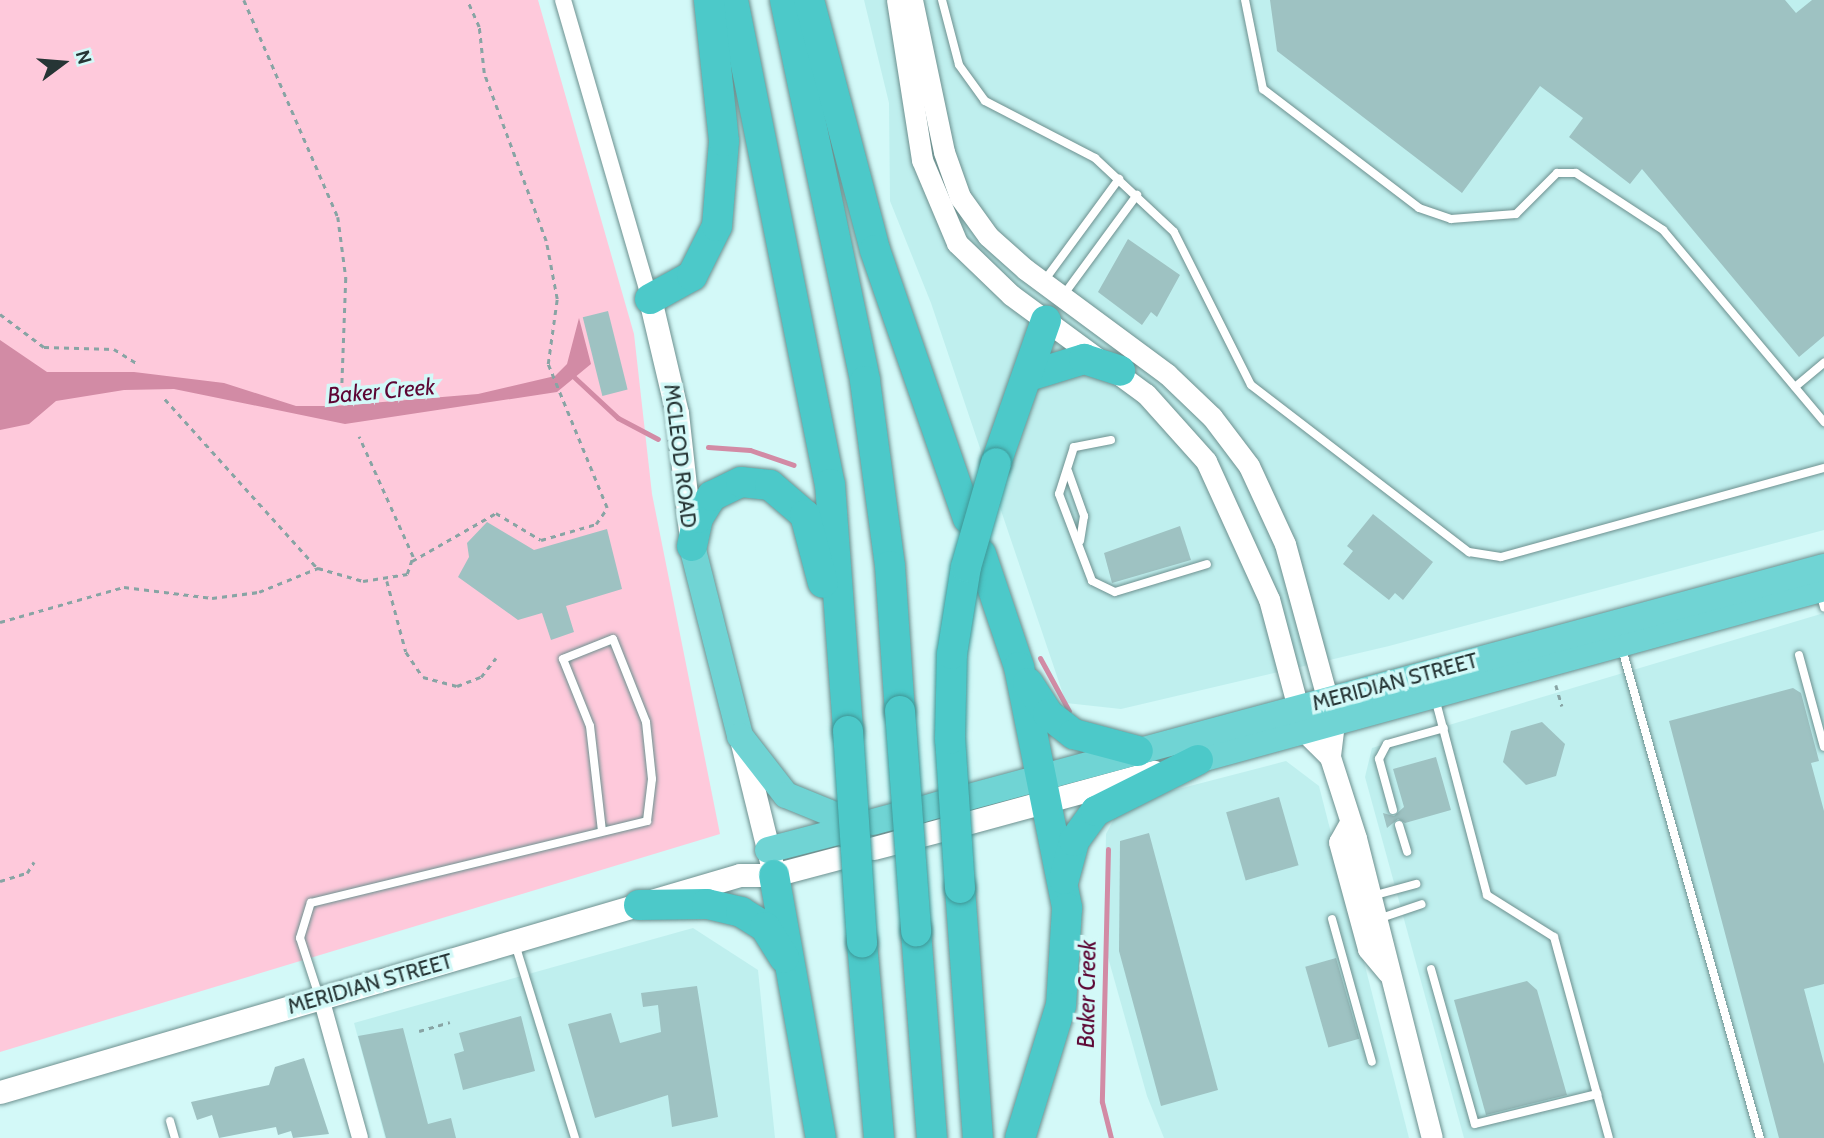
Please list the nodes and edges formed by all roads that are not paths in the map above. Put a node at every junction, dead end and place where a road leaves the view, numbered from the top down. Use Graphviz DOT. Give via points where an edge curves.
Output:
graph roads {
  1 [pos="563,0"];
  2 [pos="709,0"];
  3 [pos="733,0"];
  4 [pos="785,0"];
  5 [pos="809,0"];
  6 [pos="897,0"];
  7 [pos="912,0"];
  8 [pos="942,0"];
  9 [pos="1245,0"];
  10 [pos="1119,179"];
  11 [pos="1137,195"];
  12 [pos="1042,282"];
  13 [pos="650,299"];
  14 [pos="1045,307"];
  15 [pos="1824,363"];
  16 [pos="1119,371"];
  17 [pos="1029,376"];
  18 [pos="1795,387"];
  19 [pos="1824,422"];
  20 [pos="1111,440"];
  21 [pos="1068,468"];
  22 [pos="1824,468"];
  23 [pos="968,518"];
  24 [pos="1080,541"];
  25 [pos="692,545"];
  26 [pos="981,554"];
  27 [pos="1207,564"];
  28 [pos="1823,588"];
  29 [pos="1738,590"];
  30 [pos="1620,644"];
  31 [pos="1799,656"];
  32 [pos="1019,667"];
  33 [pos="1434,695"];
  34 [pos="1331,712"];
  35 [pos="1301,720"];
  36 [pos="1444,728"];
  37 [pos="848,731"];
  38 [pos="740,736"];
  39 [pos="1824,747"];
  40 [pos="1138,751"];
  41 [pos="1330,757"];
  42 [pos="1198,760"];
  43 [pos="1043,790"];
  44 [pos="1393,810"];
  45 [pos="916,822"];
  46 [pos="1399,825"];
  47 [pos="1348,826"];
  48 [pos="602,831"];
  49 [pos="1407,852"];
  50 [pos="771,863"];
  51 [pos="1064,879"];
  52 [pos="1416,884"];
  53 [pos="1372,896"];
  54 [pos="1422,904"];
  55 [pos="639,905"];
  56 [pos="1332,919"];
  57 [pos="1378,919"];
  58 [pos="515,941"];
  59 [pos="1431,969"];
  60 [pos="792,970"];
  61 [pos="1388,973"];
  62 [pos="321,998"];
  63 [pos="1372,1062"];
  64 [pos="0,1092"];
  65 [pos="1597,1094"];
  66 [pos="170,1121"];
  67 [pos="175,1138"];
  68 [pos="360,1138"];
  69 [pos="575,1138"];
  70 [pos="821,1138"];
  71 [pos="879,1138"];
  72 [pos="932,1138"];
  73 [pos="978,1138"];
  74 [pos="1020,1138"];
  75 [pos="1432,1138"];
  76 [pos="1609,1138"];
  77 [pos="1760,1138"];
  1 -- 13 [label="street, MCLEOD ROAD"];
  2 -- 13 [label="highway" via="724,141 717,226 692,276"];
  3 -- 37 [label="highway" via="830,484"];
  4 -- 72 [label="highway, bridge" via="865,381 890,566"];
  5 -- 23 [label="highway" via="875,250"];
  6 -- 14 [label="street" via="934,197 957,243"];
  7 -- 12 [label="street" via="944,152 960,197 988,236"];
  8 -- 10 [label="lane" via="959,65 985,102 1095,158"];
  9 -- 18 [label="lane" via="1263,89 1419,208 1451,219 1516,215 1557,173 1568,170 1663,230"];
  10 -- 11 [label="lane"];
  10 -- 12 [label="lane"];
  11 -- 14 [label="lane"];
  11 -- 22 [label="lane" via="1181,243 1236,367 1251,385 1469,552 1501,557"];
  12 -- 14 [label="street"];
  13 -- 25 [label="main road, MCLEOD ROAD" via="677,414"];
  14 -- 16 [label="street"];
  14 -- 17 [label="highway"];
  14 -- 34 [label="street" via="1177,382 1249,466 1285,544"];
  15 -- 18 [label="lane"];
  16 -- 17 [label="highway" via="1084,359"];
  16 -- 35 [label="street" via="1188,436 1220,484 1269,598"];
  17 -- 73 [label="highway, bridge" via="996,463 966,567 952,654 950,739"];
  18 -- 19 [label="lane"];
  20 -- 21 [label="lane" via="1079,442"];
  21 -- 24 [label="lane" via="1084,516"];
  21 -- 24 [label="lane" via="1059,494"];
  24 -- 27 [label="lane" via="1092,582 1102,591"];
  25 -- 37 [label="highway" via="704,506 726,487 769,485 794,500 815,542"];
  25 -- 38 [label="highway, MCLEOD ROAD"];
  26 -- 32 [label="highway"];
  28 -- 29 [label="highway, MERIDIAN STREET"];
  28 -- 30 [label="highway, MERIDIAN STREET"];
  29 -- 30 [label="highway" via="1722,605 1632,630"];
  29 -- 34 [label="highway, MERIDIAN STREET"];
  30 -- 33 [label="highway, MERIDIAN STREET"];
  30 -- 77 [label="lane"];
  31 -- 39 [label="lane"];
  32 -- 40 [label="highway" via="1061,726 1089,741"];
  32 -- 43 [label="highway"];
  33 -- 34 [label="highway, MERIDIAN STREET"];
  33 -- 36 [label="lane"];
  34 -- 35 [label="highway, MERIDIAN STREET"];
  34 -- 41 [label="street"];
  35 -- 40 [label="highway, MERIDIAN STREET"];
  35 -- 41 [label="street"];
  35 -- 42 [label="highway, MERIDIAN STREET"];
  36 -- 44 [label="lane" via="1387,744 1379,759"];
  36 -- 65 [label="lane" via="1487,895 1554,937"];
  37 -- 71 [label="highway, bridge"];
  38 -- 50 [label="main road, MCLEOD ROAD"];
  38 -- 50 [label="highway, MERIDIAN STREET" via="786,795 837,835"];
  40 -- 43 [label="highway, MERIDIAN STREET"];
  41 -- 47 [label="street"];
  42 -- 43 [label="main road, MERIDIAN STREET"];
  42 -- 51 [label="highway" via="1096,811 1074,841"];
  43 -- 45 [label="highway, MERIDIAN STREET"];
  43 -- 51 [label="highway"];
  46 -- 49 [label="lane"];
  47 -- 53 [label="street"];
  47 -- 61 [label="street" via="1339,842 1368,949"];
  48 -- 48 [label="lane" via="647,821 652,779 646,722 613,639 563,659 590,726"];
  48 -- 62 [label="lane" via="311,903 300,938"];
  50 -- 55 [label="main road, MERIDIAN STREET"];
  50 -- 60 [label="highway"];
  51 -- 74 [label="highway" via="1065,981"];
  52 -- 53 [label="lane"];
  53 -- 57 [label="street"];
  54 -- 57 [label="lane"];
  55 -- 58 [label="main road, MERIDIAN STREET"];
  55 -- 60 [label="highway" via="707,904 741,912 765,927"];
  56 -- 63 [label="lane"];
  57 -- 61 [label="street"];
  58 -- 62 [label="main road, MERIDIAN STREET"];
  58 -- 69 [label="lane"];
  59 -- 65 [label="lane" via="1475,1124"];
  60 -- 70 [label="highway"];
  61 -- 75 [label="street"];
  62 -- 64 [label="main road, MERIDIAN STREET"];
  62 -- 68 [label="street"];
  65 -- 76 [label="lane"];
  66 -- 67 [label="lane"];
}
